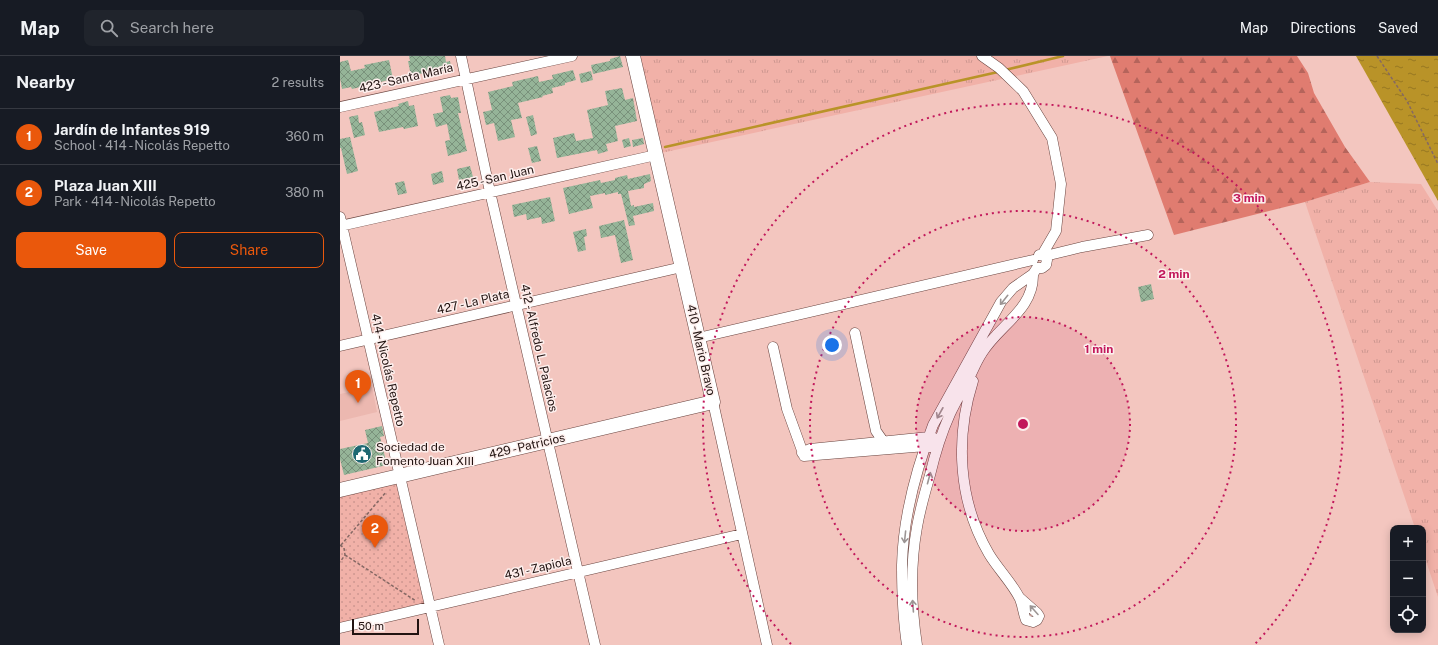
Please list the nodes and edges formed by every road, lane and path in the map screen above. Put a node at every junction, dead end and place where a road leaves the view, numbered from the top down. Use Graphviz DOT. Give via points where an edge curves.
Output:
graph roads {
  1 [pos="461,56"];
  2 [pos="572,56"];
  3 [pos="633,56"];
  4 [pos="982,56"];
  5 [pos="1377,56"];
  6 [pos="466,78"];
  7 [pos="340,106"];
  8 [pos="656,155"];
  9 [pos="1438,164"];
  10 [pos="490,192"];
  11 [pos="341,223"];
  12 [pos="1148,236"];
  13 [pos="1043,255"];
  14 [pos="682,268"];
  15 [pos="1034,268"];
  16 [pos="516,306"];
  17 [pos="855,333"];
  18 [pos="698,338"];
  19 [pos="368,340"];
  20 [pos="340,346"];
  21 [pos="773,347"];
  22 [pos="978,351"];
  23 [pos="713,402"];
  24 [pos="547,441"];
  25 [pos="927,441"];
  26 [pos="939,444"];
  27 [pos="883,446"];
  28 [pos="399,476"];
  29 [pos="340,490"];
  30 [pos="742,534"];
  31 [pos="341,545"];
  32 [pos="345,555"];
  33 [pos="340,562"];
  34 [pos="577,572"];
  35 [pos="1020,598"];
  36 [pos="428,607"];
  37 [pos="340,628"];
  38 [pos="439,645"];
  39 [pos="595,645"];
  40 [pos="766,645"];
  41 [pos="906,645"];
  42 [pos="917,645"];
  1 -- 6 [label="street, 412 - Alfredo L. Palacios"];
  2 -- 6 [label="street, 423 - Santa María"];
  3 -- 8 [label="street, 410 - Mario Bravo"];
  4 -- 13 [label="street" via="1002,70 1023,91 1052,138 1061,184 1056,231"];
  5 -- 9 [label="path" via="1407,101"];
  6 -- 7 [label="street, 423 - Santa María"];
  6 -- 10 [label="street, 412 - Alfredo L. Palacios"];
  8 -- 10 [label="street, 425 - San Juan"];
  8 -- 14 [label="street, 410 - Mario Bravo"];
  10 -- 11 [label="street, 425 - San Juan"];
  10 -- 16 [label="street, 412 - Alfredo L. Palacios"];
  11 -- 19 [label="street, 414 - Nicolás Repetto"];
  12 -- 13 [label="street"];
  13 -- 15 [label="street" via="1037,255"];
  14 -- 16 [label="street, 427 - La Plata"];
  14 -- 18 [label="street, 410 - Mario Bravo"];
  15 -- 18 [label="street"];
  15 -- 22 [label="street, one-way" via="1001,302"];
  15 -- 22 [label="street" via="1033,283 1023,307"];
  16 -- 19 [label="street, 427 - La Plata"];
  16 -- 24 [label="street, 412 - Alfredo L. Palacios"];
  17 -- 27 [label="street" via="876,431"];
  18 -- 23 [label="street, 410 - Mario Bravo"];
  19 -- 20 [label="street, 427 - La Plata"];
  19 -- 28 [label="street, 414 - Nicolás Repetto"];
  21 -- 27 [label="street" via="787,409 804,456"];
  22 -- 25 [label="street, one-way" via="933,425"];
  22 -- 26 [label="street"];
  22 -- 35 [label="street" via="963,419 964,486 979,535"];
  23 -- 24 [label="street, 429 - Patricios"];
  23 -- 30 [label="street, 410 - Mario Bravo"];
  24 -- 28 [label="street, 429 - Patricios"];
  24 -- 34 [label="street, 412 - Alfredo L. Palacios"];
  25 -- 26 [label="street"];
  25 -- 27 [label="street"];
  25 -- 41 [label="street, one-way" via="906,525 902,564"];
  42 -- 26 [label="street, one-way" via="912,602 916,528"];
  28 -- 29 [label="street, 429 - Patricios"];
  28 -- 31 [label="path"];
  28 -- 36 [label="street, 414 - Nicolás Repetto"];
  30 -- 34 [label="street, 431 - Zapiola"];
  30 -- 40 [label="street, 410 - Mario Bravo"];
  31 -- 32 [label="path"];
  32 -- 33 [label="path"];
  32 -- 36 [label="path"];
  34 -- 36 [label="street, 431 - Zapiola"];
  34 -- 39 [label="street, 412 - Alfredo L. Palacios"];
  36 -- 37 [label="street, 431 - Zapiola"];
  36 -- 38 [label="street, 414 - Nicolás Repetto"];
}
